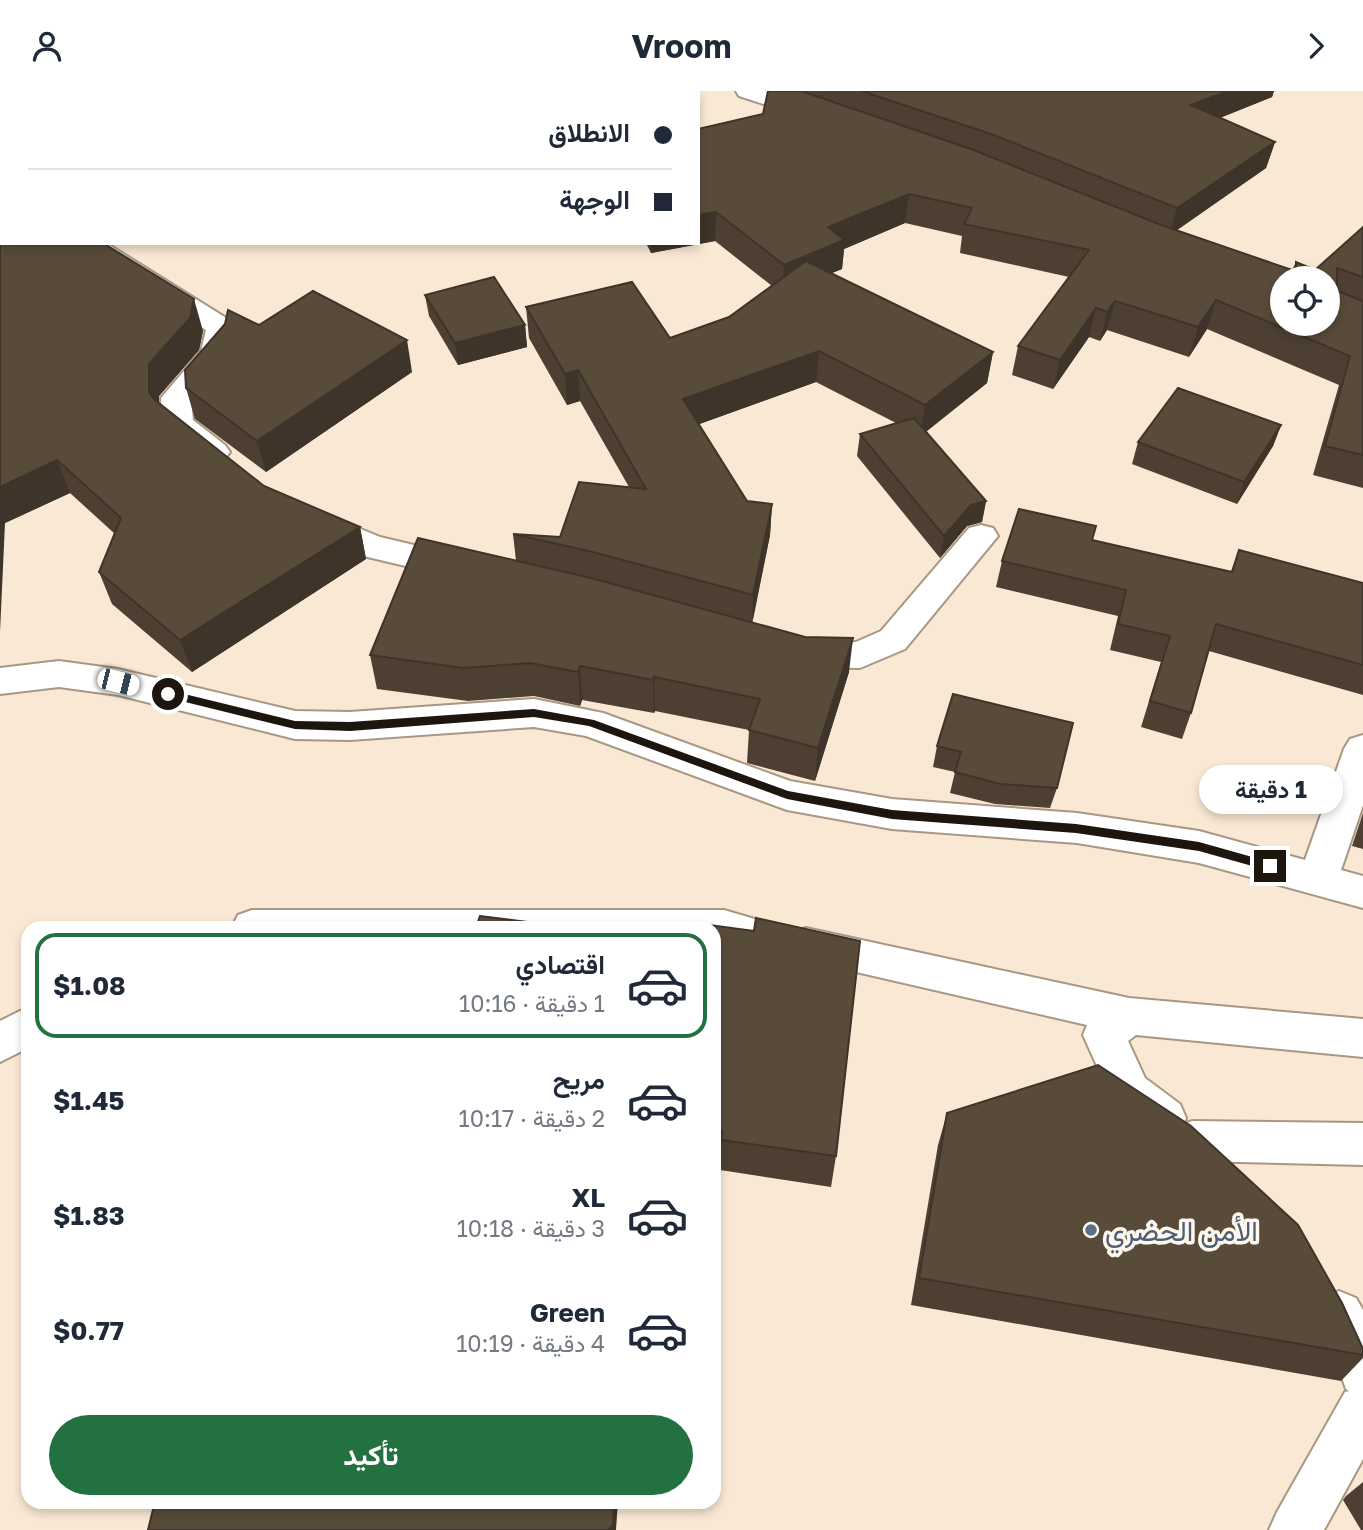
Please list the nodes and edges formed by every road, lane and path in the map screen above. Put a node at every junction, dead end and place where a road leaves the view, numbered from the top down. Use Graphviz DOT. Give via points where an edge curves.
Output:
graph roads {
  1 [pos="748,91"];
  2 [pos="834,119"];
  3 [pos="89,245"];
  4 [pos="243,474"];
  5 [pos="286,507"];
  6 [pos="981,536"];
  7 [pos="489,573"];
  8 [pos="777,648"];
  9 [pos="0,681"];
  10 [pos="1363,750"];
  11 [pos="1348,889"];
  12 [pos="721,927"];
  13 [pos="1129,1016"];
  14 [pos="21,1030"];
  15 [pos="1363,1038"];
  16 [pos="0,1043"];
  17 [pos="1192,1141"];
  18 [pos="1363,1144"];
  19 [pos="1233,1179"];
  20 [pos="1320,1282"];
  21 [pos="1363,1372"];
  22 [pos="1363,1410"];
  23 [pos="1295,1530"];
  1 -- 2 [label="street"];
  3 -- 4 [label="street" via="221,327 216,353 176,398 178,424"];
  5 -- 7 [label="street" via="371,547"];
  6 -- 8 [label="street" via="893,640 860,655 803,655"];
  9 -- 11 [label="street" via="60,674 118,682 295,725 350,726 534,713 590,723 787,795 892,814 1076,828 1199,847"];
  10 -- 11 [label="street"];
  12 -- 13 [label="street"];
  13 -- 15 [label="street"];
  13 -- 17 [label="street" via="1104,1035 1130,1092"];
  14 -- 16 [label="street"];
  17 -- 18 [label="street"];
  17 -- 19 [label="street"];
  20 -- 21 [label="street" via="1354,1340"];
  22 -- 23 [label="street"];
}
